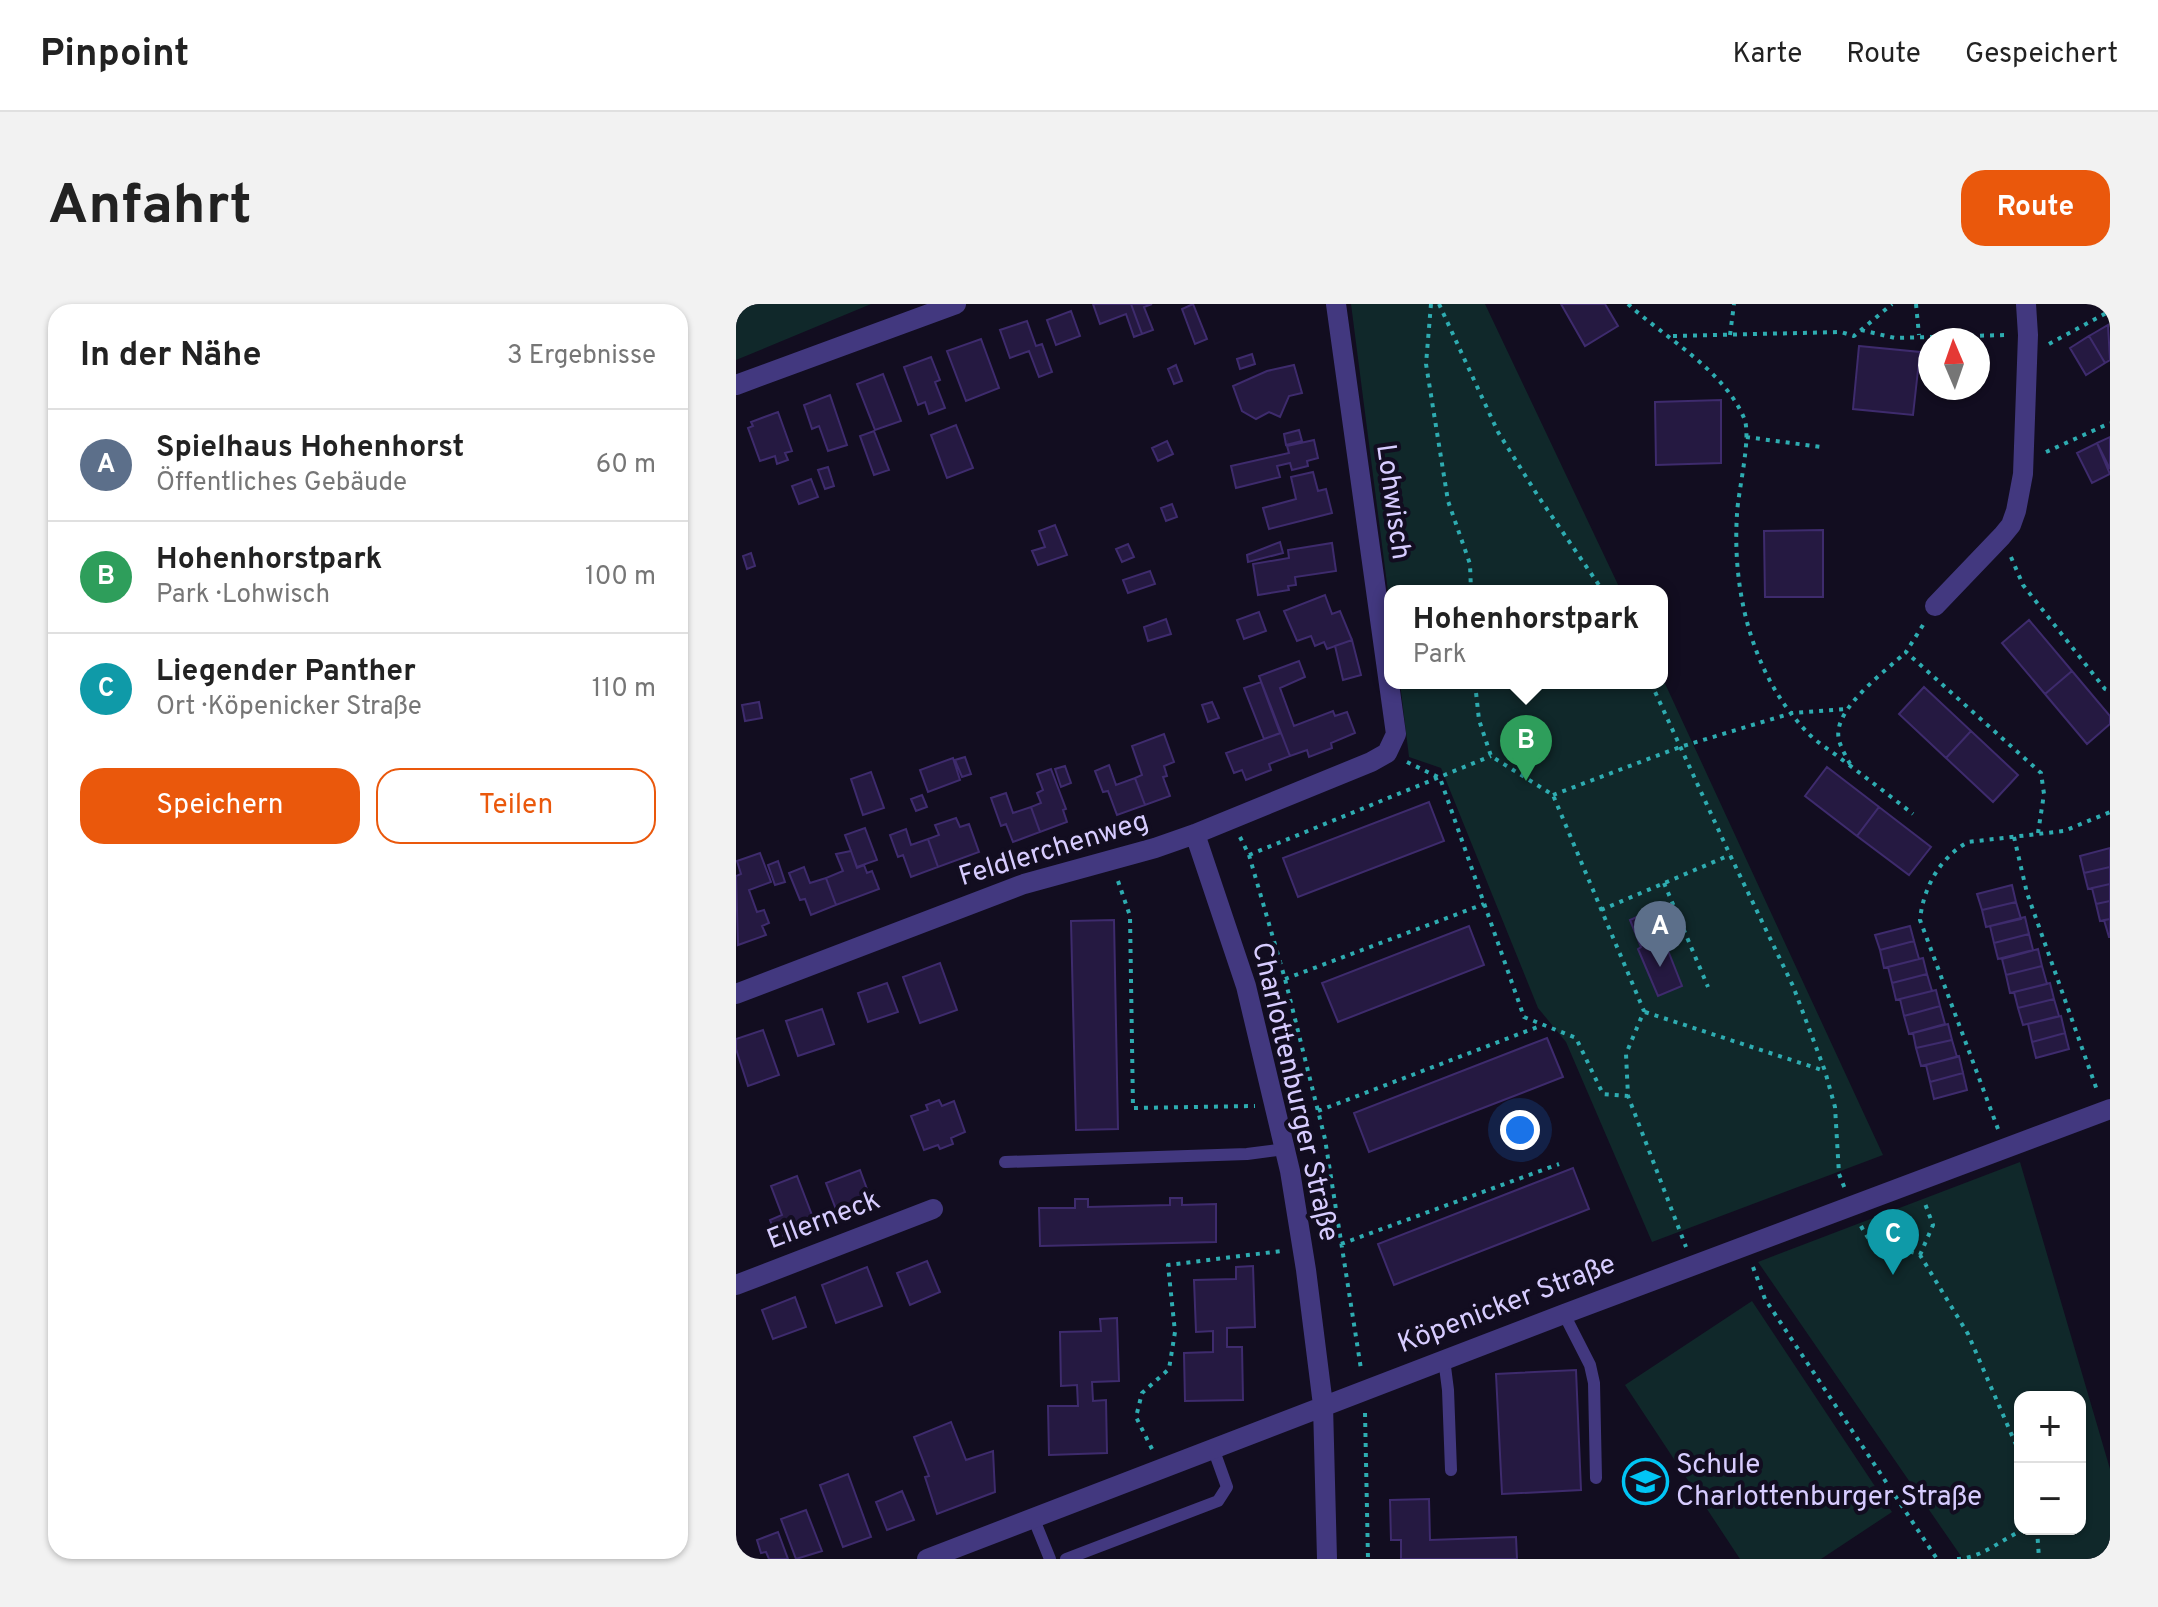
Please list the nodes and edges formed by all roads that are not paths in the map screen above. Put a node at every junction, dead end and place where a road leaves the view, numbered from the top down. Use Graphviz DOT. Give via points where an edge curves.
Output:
graph roads {
  1 [pos="956,304"];
  2 [pos="1336,304"];
  3 [pos="2026,304"];
  4 [pos="736,385"];
  5 [pos="1935,606"];
  6 [pos="1384,648"];
  7 [pos="1390,689"];
  8 [pos="1387,753"];
  9 [pos="1195,834"];
  10 [pos="736,994"];
  11 [pos="2107,1110"];
  12 [pos="1285,1149"];
  13 [pos="1005,1162"];
  14 [pos="933,1209"];
  15 [pos="736,1285"];
  16 [pos="1564,1314"];
  17 [pos="1444,1359"];
  18 [pos="1323,1405"];
  19 [pos="1213,1448"];
  20 [pos="1451,1470"];
  21 [pos="1596,1478"];
  22 [pos="1033,1517"];
  23 [pos="927,1559"];
  24 [pos="1050,1559"];
  25 [pos="1066,1559"];
  26 [pos="1327,1559"];
  1 -- 4 [label="street"];
  2 -- 6 [label="street, Lohwisch"];
  3 -- 5 [label="street" via="2023,462 2016,511 2002,536"];
  7 -- 8 [label="street, Lohwisch" via="1396,734"];
  8 -- 9 [label="street, Feldlerchenweg"];
  9 -- 10 [label="street, Feldlerchenweg" via="1024,884"];
  9 -- 12 [label="street, Charlottenburger Straße" via="1246,986"];
  11 -- 16 [label="street, Köpenicker Straße"];
  12 -- 13 [label="lane"];
  12 -- 18 [label="street, Charlottenburger Straße"];
  14 -- 15 [label="street, Ellerneck"];
  16 -- 17 [label="street, Köpenicker Straße"];
  16 -- 21 [label="lane" via="1594,1383"];
  17 -- 18 [label="street, Köpenicker Straße"];
  17 -- 20 [label="lane"];
  18 -- 19 [label="street, Köpenicker Straße"];
  18 -- 26 [label="street, Charlottenburger Straße"];
  19 -- 22 [label="street, Köpenicker Straße"];
  19 -- 25 [label="lane" via="1227,1487 1218,1501"];
  22 -- 23 [label="street, Köpenicker Straße"];
  22 -- 24 [label="lane"];
}
